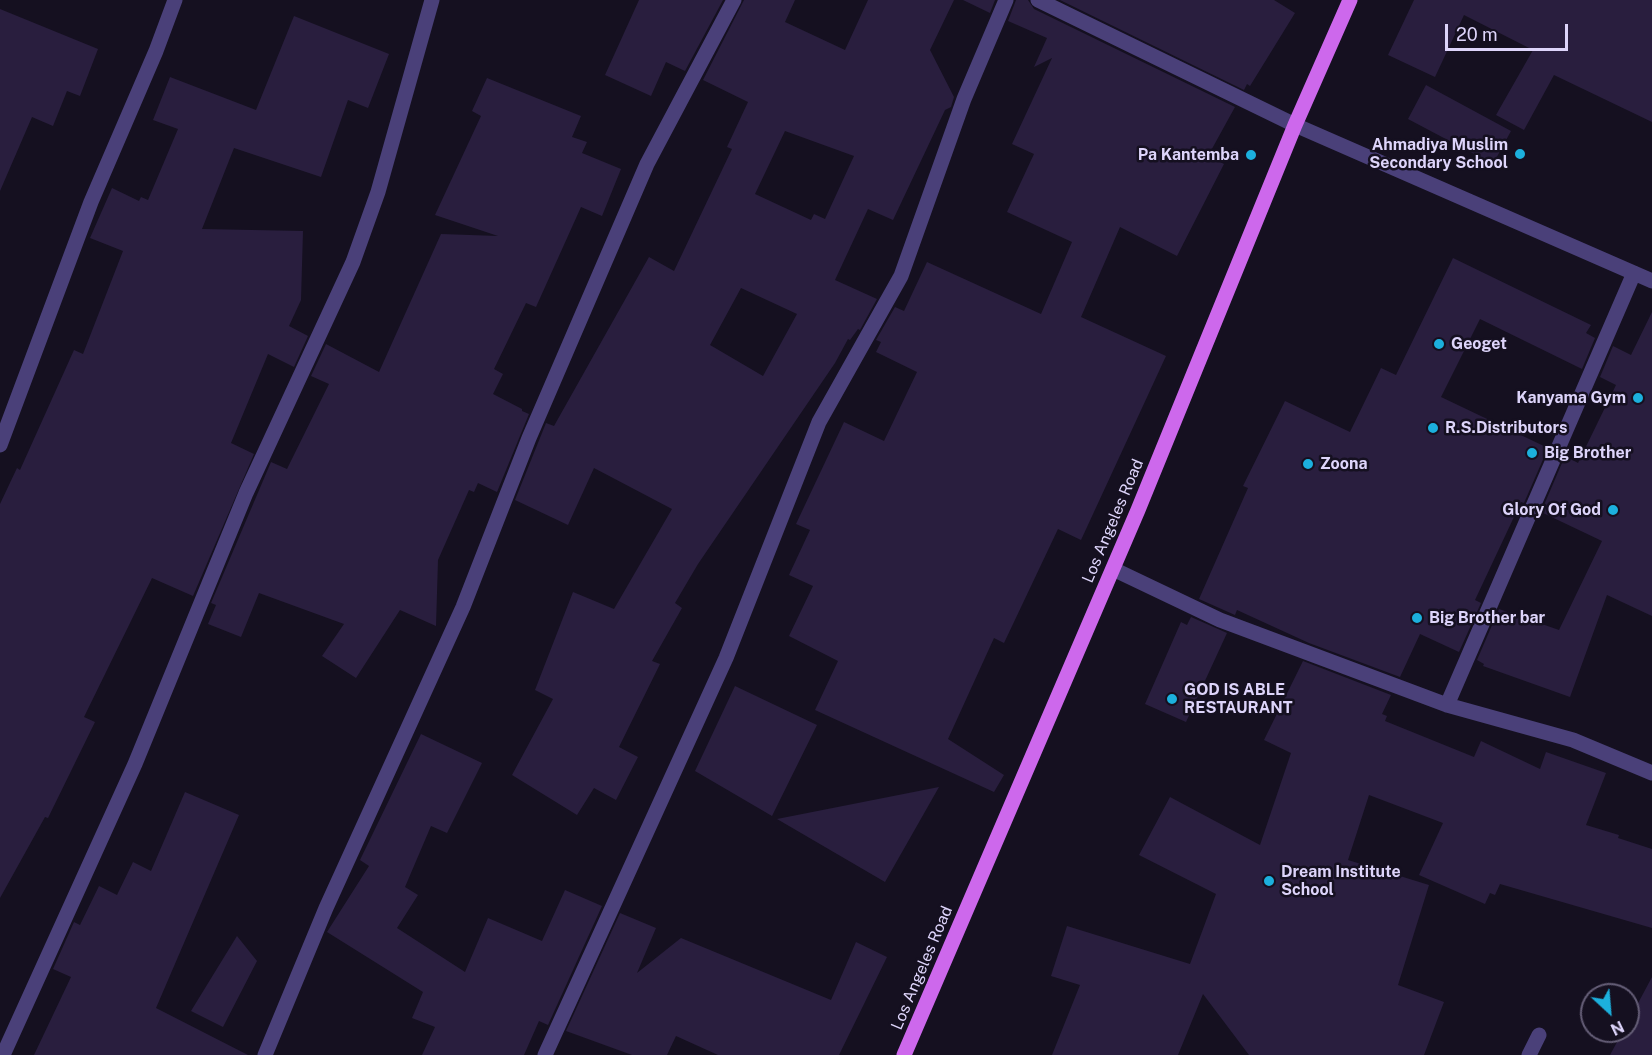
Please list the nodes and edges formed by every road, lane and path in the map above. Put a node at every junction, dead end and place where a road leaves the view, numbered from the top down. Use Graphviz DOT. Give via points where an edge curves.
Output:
graph roads {
  1 [pos="175,0"];
  2 [pos="432,0"];
  3 [pos="734,0"];
  4 [pos="1006,0"];
  5 [pos="1038,0"];
  6 [pos="1350,0"];
  7 [pos="1295,125"];
  8 [pos="1634,273"];
  9 [pos="1652,280"];
  10 [pos="0,445"];
  11 [pos="1113,568"];
  12 [pos="1447,705"];
  13 [pos="1652,773"];
  14 [pos="1539,1035"];
  15 [pos="3,1055"];
  16 [pos="265,1055"];
  17 [pos="545,1055"];
  18 [pos="904,1055"];
  19 [pos="1529,1055"];
  1 -- 10 [label="street" via="92,202"];
  2 -- 15 [label="street" via="378,192 353,262 246,493 135,764"];
  3 -- 16 [label="street" via="647,164 529,438 463,607 326,908"];
  4 -- 17 [label="street" via="964,99 901,276 819,422 726,658"];
  5 -- 7 [label="street"];
  6 -- 7 [label="main road, Los Angeles Road"];
  7 -- 8 [label="street"];
  7 -- 11 [label="main road, Los Angeles Road"];
  8 -- 9 [label="street"];
  8 -- 12 [label="street"];
  11 -- 12 [label="street" via="1220,620"];
  11 -- 18 [label="main road, Los Angeles Road"];
  12 -- 13 [label="street" via="1573,740"];
  14 -- 19 [label="street"];
}
